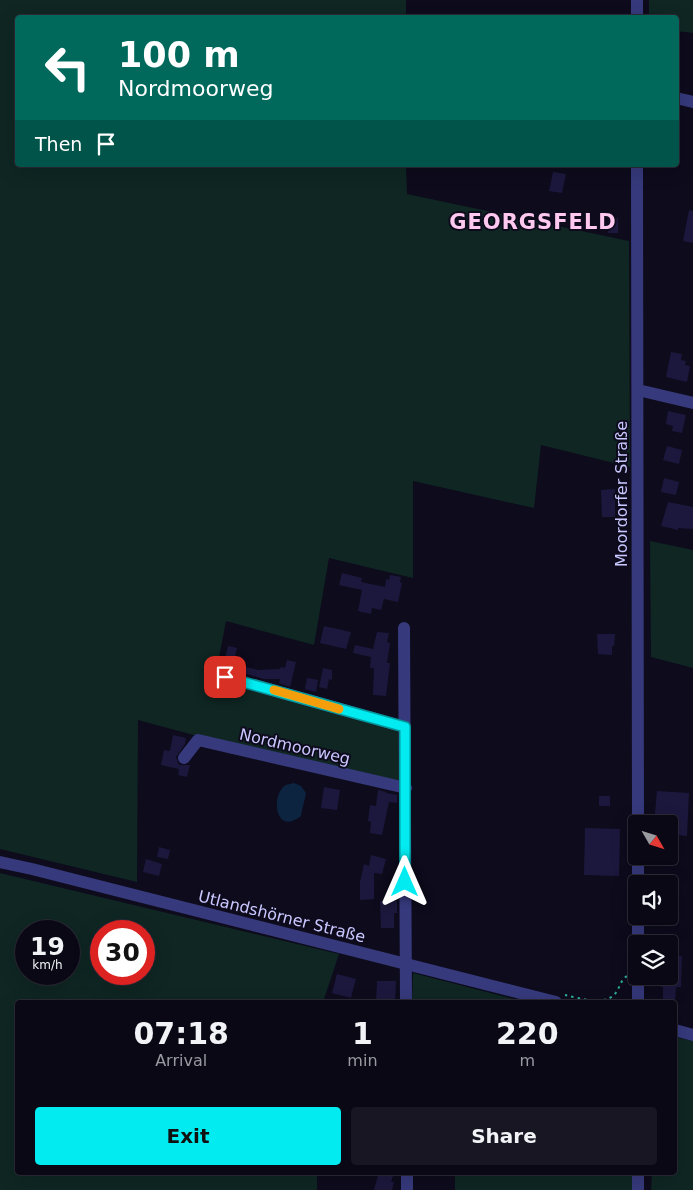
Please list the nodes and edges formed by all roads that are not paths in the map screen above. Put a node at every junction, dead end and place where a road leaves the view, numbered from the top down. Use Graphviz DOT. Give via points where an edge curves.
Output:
graph roads {
  1 [pos="637,0"];
  2 [pos="637,15"];
  3 [pos="679,99"];
  4 [pos="693,102"];
  5 [pos="637,167"];
  6 [pos="638,390"];
  7 [pos="693,403"];
  8 [pos="404,628"];
  9 [pos="225,677"];
  10 [pos="405,727"];
  11 [pos="184,758"];
  12 [pos="406,788"];
  13 [pos="638,815"];
  14 [pos="0,862"];
  15 [pos="405,964"];
  16 [pos="638,985"];
  17 [pos="406,1000"];
  18 [pos="548,1000"];
  19 [pos="638,1000"];
  20 [pos="677,1031"];
  21 [pos="693,1035"];
  22 [pos="407,1175"];
  23 [pos="638,1175"];
  24 [pos="407,1190"];
  25 [pos="638,1190"];
  1 -- 2 [label="street"];
  3 -- 4 [label="street"];
  5 -- 6 [label="street, Moordorfer Straße"];
  6 -- 7 [label="street"];
  6 -- 13 [label="street, Moordorfer Straße"];
  8 -- 10 [label="street"];
  9 -- 10 [label="street"];
  10 -- 12 [label="street"];
  11 -- 12 [label="street, Nordmoorweg" via="198,740"];
  12 -- 15 [label="street"];
  14 -- 15 [label="street, Utlandshörner Straße"];
  15 -- 17 [label="street"];
  15 -- 18 [label="street, Utlandshörner Straße"];
  16 -- 19 [label="street"];
  20 -- 21 [label="street"];
  22 -- 24 [label="street"];
  23 -- 25 [label="street"];
}
